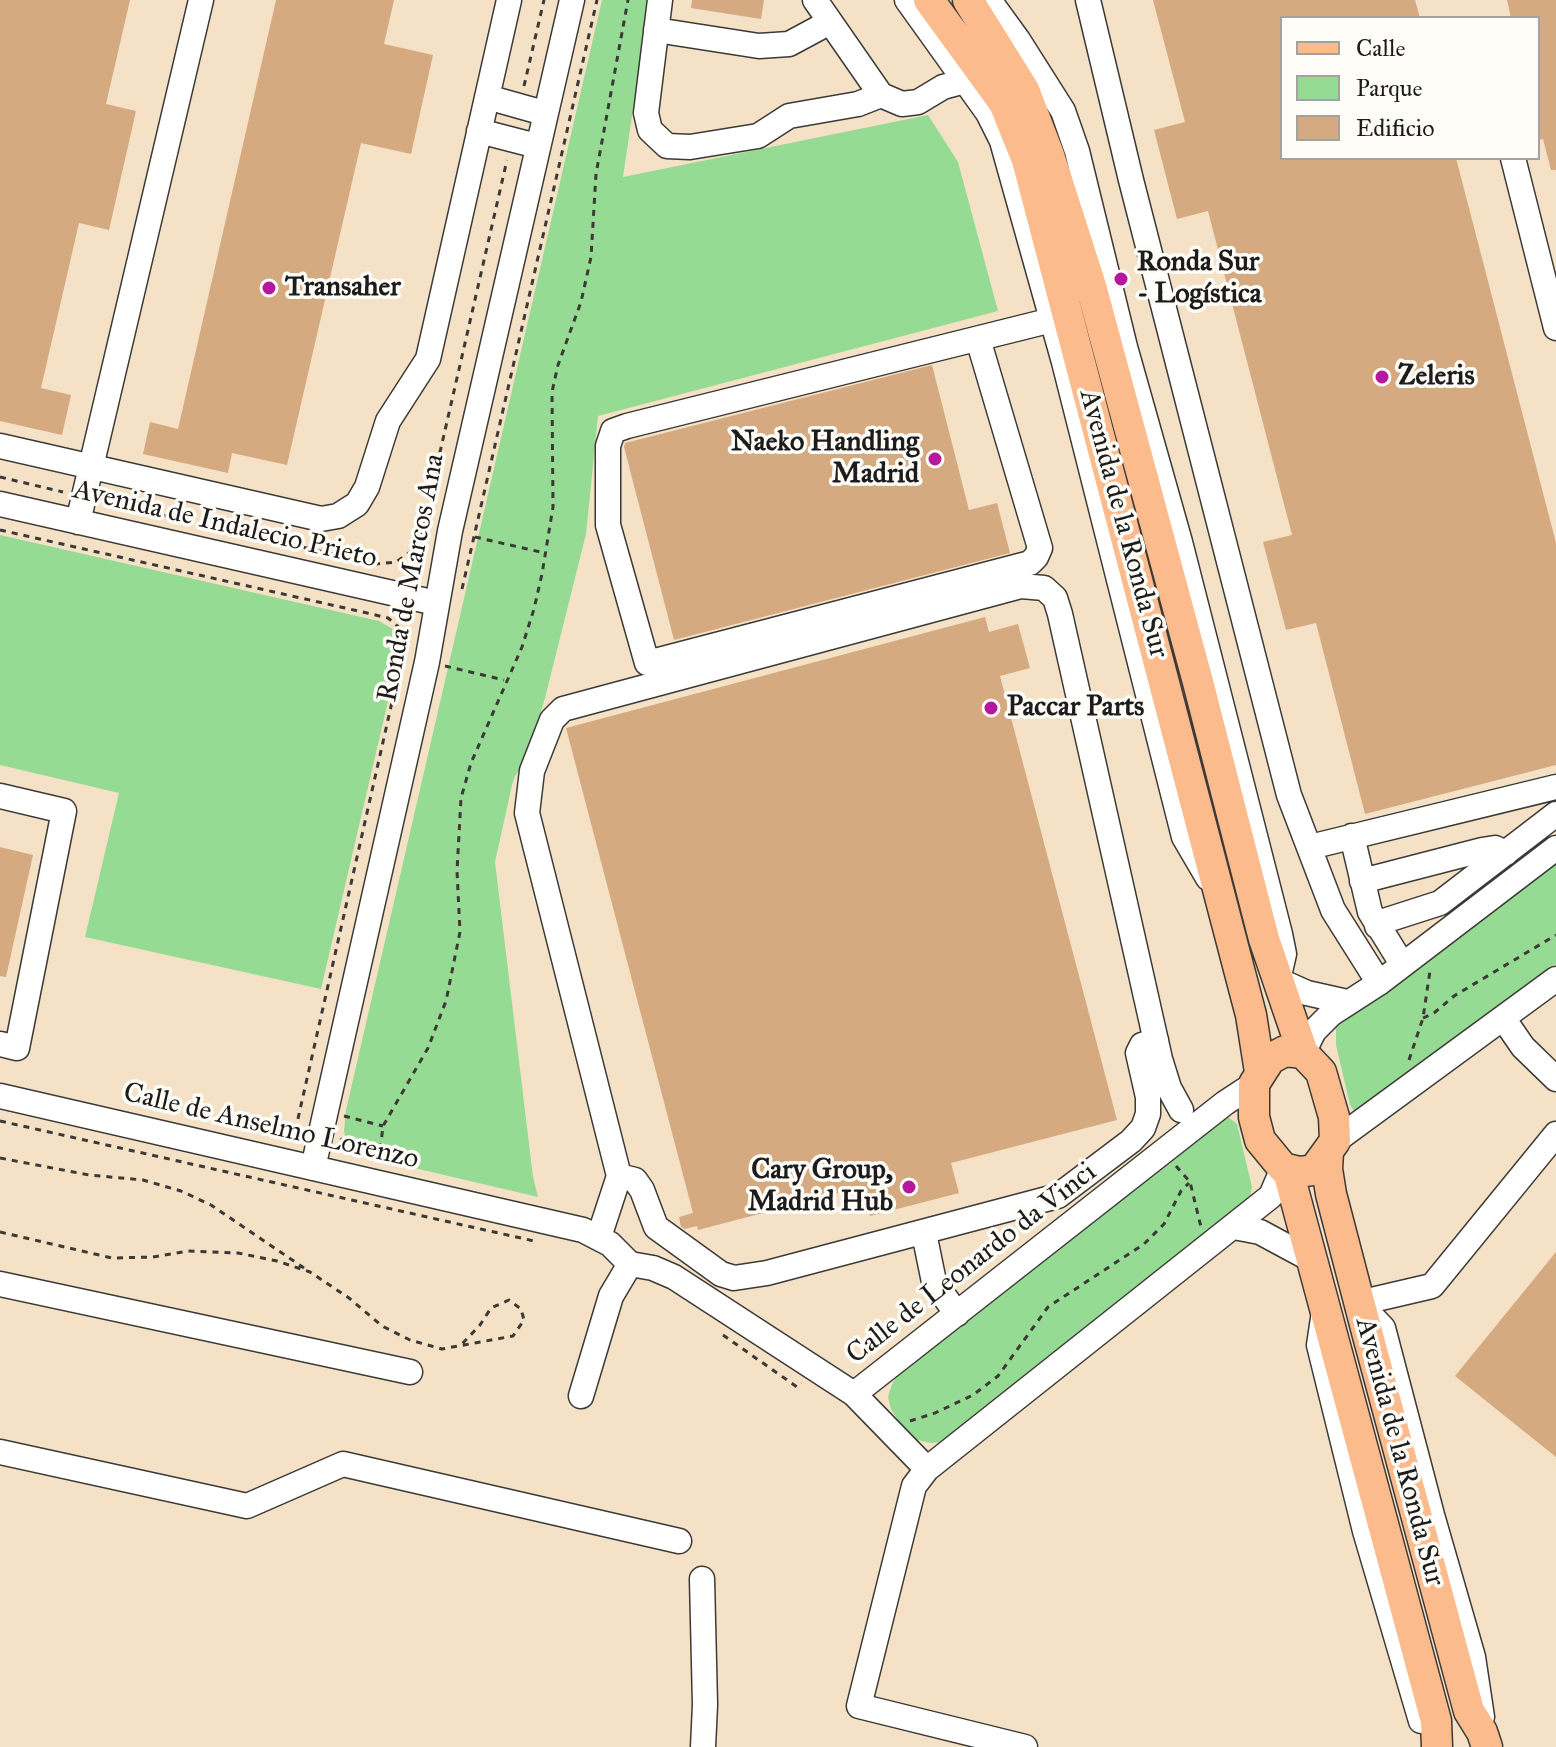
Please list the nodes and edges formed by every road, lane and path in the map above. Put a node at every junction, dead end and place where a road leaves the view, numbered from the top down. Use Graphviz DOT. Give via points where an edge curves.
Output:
graph roads {
  1 [pos="201,0"];
  2 [pos="509,0"];
  3 [pos="544,0"];
  4 [pos="572,0"];
  5 [pos="597,0"];
  6 [pos="628,0"];
  7 [pos="660,0"];
  8 [pos="815,0"];
  9 [pos="907,0"];
  10 [pos="929,0"];
  11 [pos="968,0"];
  12 [pos="989,0"];
  13 [pos="1088,0"];
  14 [pos="830,22"];
  15 [pos="656,30"];
  16 [pos="965,81"];
  17 [pos="881,95"];
  18 [pos="487,97"];
  19 [pos="519,106"];
  20 [pos="544,113"];
  21 [pos="479,131"];
  22 [pos="511,140"];
  23 [pos="537,146"];
  24 [pos="1514,160"];
  25 [pos="1052,320"];
  26 [pos="1556,328"];
  27 [pos="978,339"];
  28 [pos="1117,349"];
  29 [pos="1071,359"];
  30 [pos="0,446"];
  31 [pos="91,467"];
  32 [pos="0,477"];
  33 [pos="84,497"];
  34 [pos="0,504"];
  35 [pos="78,522"];
  36 [pos="0,530"];
  37 [pos="474,537"];
  38 [pos="545,553"];
  39 [pos="448,601"];
  40 [pos="447,654"];
  41 [pos="506,681"];
  42 [pos="1556,787"];
  43 [pos="0,796"];
  44 [pos="1556,814"];
  45 [pos="1352,836"];
  46 [pos="1310,847"];
  47 [pos="1556,848"];
  48 [pos="1506,853"];
  49 [pos="1362,881"];
  50 [pos="1377,926"];
  51 [pos="1556,935"];
  52 [pos="1402,964"];
  53 [pos="1430,967"];
  54 [pos="1556,979"];
  55 [pos="1278,980"];
  56 [pos="1379,983"];
  57 [pos="1347,1002"];
  58 [pos="1423,1018"];
  59 [pos="1503,1018"];
  60 [pos="1156,1040"];
  61 [pos="0,1044"];
  62 [pos="1303,1053"];
  63 [pos="1257,1078"];
  64 [pos="1556,1079"];
  65 [pos="1418,1082"];
  66 [pos="0,1096"];
  67 [pos="1181,1110"];
  68 [pos="0,1121"];
  69 [pos="340,1125"];
  70 [pos="383,1126"];
  71 [pos="1556,1134"];
  72 [pos="340,1136"];
  73 [pos="280,1139"];
  74 [pos="1332,1146"];
  75 [pos="1163,1152"];
  76 [pos="353,1157"];
  77 [pos="0,1158"];
  78 [pos="373,1163"];
  79 [pos="313,1168"];
  80 [pos="1285,1169"];
  81 [pos="619,1176"];
  82 [pos="1190,1182"];
  83 [pos="1234,1227"];
  84 [pos="0,1232"];
  85 [pos="924,1233"];
  86 [pos="547,1237"];
  87 [pos="599,1237"];
  88 [pos="1211,1243"];
  89 [pos="1312,1260"];
  90 [pos="630,1264"];
  91 [pos="310,1272"];
  92 [pos="0,1284"];
  93 [pos="1359,1303"];
  94 [pos="957,1314"];
  95 [pos="724,1336"];
  96 [pos="462,1344"];
  97 [pos="811,1367"];
  98 [pos="410,1372"];
  99 [pos="854,1394"];
  100 [pos="581,1396"];
  101 [pos="889,1432"];
  102 [pos="0,1452"];
  103 [pos="927,1469"];
  104 [pos="679,1541"];
  105 [pos="702,1579"];
  106 [pos="1484,1739"];
  107 [pos="1437,1744"];
  108 [pos="703,1747"];
  109 [pos="1025,1747"];
  1 -- 31 [label="street"];
  2 -- 18 [label="street"];
  3 -- 19 [label="path"];
  4 -- 20 [label="street, Ronda de Marcos Ana"];
  5 -- 37 [label="path"];
  6 -- 38 [label="path" via="596,174 591,257 552,392 553,507"];
  7 -- 15 [label="street"];
  8 -- 14 [label="street"];
  9 -- 16 [label="street"];
  10 -- 29 [label="main road, Avenida de la Ronda Sur" via="1004,103 1017,131"];
  11 -- 28 [label="main road, Avenida de la Ronda Sur" via="1038,122"];
  12 -- 28 [label="street" via="1063,111 1077,151"];
  13 -- 46 [label="street" via="1289,795"];
  14 -- 15 [label="street" via="789,44 759,46"];
  14 -- 17 [label="street"];
  15 -- 17 [label="street" via="646,113 650,130 667,146 758,136 789,116"];
  16 -- 17 [label="street" via="918,102 902,104"];
  16 -- 25 [label="street" via="1002,141"];
  18 -- 19 [label="street"];
  18 -- 21 [label="street"];
  19 -- 20 [label="street"];
  20 -- 23 [label="street, Ronda de Marcos Ana"];
  21 -- 22 [label="street"];
  21 -- 31 [label="street" via="428,359 388,421 357,504 321,519"];
  22 -- 23 [label="street"];
  22 -- 33 [label="path" via="421,535 410,552 396,562 376,564"];
  23 -- 39 [label="street, Ronda de Marcos Ana" via="450,531"];
  24 -- 26 [label="street"];
  25 -- 27 [label="street"];
  25 -- 29 [label="street"];
  27 -- 27 [label="street" via="613,431 608,446 608,525 647,663 1030,563 1040,548"];
  28 -- 55 [label="main road, Avenida de la Ronda Sur"];
  29 -- 63 [label="main road, Avenida de la Ronda Sur" via="1171,702 1251,1015"];
  30 -- 31 [label="street"];
  31 -- 33 [label="street"];
  32 -- 33 [label="path"];
  33 -- 35 [label="street"];
  34 -- 35 [label="street, Avenida de Indalecio Prieto"];
  35 -- 39 [label="street, Avenida de Indalecio Prieto"];
  36 -- 73 [label="path" via="388,618 402,630 403,657 297,1123"];
  37 -- 38 [label="path"];
  37 -- 39 [label="path"];
  38 -- 41 [label="path" via="534,609"];
  39 -- 79 [label="street, Ronda de Marcos Ana" via="427,662"];
  40 -- 41 [label="path" via="444,666"];
  41 -- 70 [label="path" via="461,798 460,932 446,1001 428,1048"];
  42 -- 45 [label="street"];
  43 -- 61 [label="street" via="64,811 17,1048"];
  44 -- 48 [label="street"];
  45 -- 46 [label="street"];
  45 -- 49 [label="street"];
  46 -- 56 [label="street" via="1333,910"];
  47 -- 52 [label="street"];
  48 -- 49 [label="street" via="1482,850"];
  48 -- 50 [label="street" via="1440,903"];
  49 -- 50 [label="street"];
  50 -- 52 [label="street"];
  51 -- 58 [label="path"];
  52 -- 56 [label="street"];
  53 -- 58 [label="path"];
  54 -- 59 [label="street"];
  55 -- 57 [label="street"];
  55 -- 62 [label="main road, Avenida de la Ronda Sur"];
  56 -- 57 [label="street"];
  57 -- 62 [label="street" via="1314,1031"];
  58 -- 65 [label="path" via="1409,1062"];
  59 -- 64 [label="street"];
  59 -- 65 [label="street"];
  60 -- 67 [label="street"];
  60 -- 81 [label="street" via="1060,614 1055,598 1044,588 1021,586 563,709 552,720 532,771 527,813"];
  60 -- 85 [label="street" via="1142,1045 1138,1053 1148,1114 1131,1141 1058,1196"];
  62 -- 63 [label="main road" via="1285,1051 1270,1059"];
  62 -- 74 [label="main road" via="1321,1072 1334,1117"];
  63 -- 75 [label="street, Calle de Leonardo da Vinci"];
  63 -- 80 [label="main road" via="1254,1117 1260,1140"];
  65 -- 74 [label="street"];
  66 -- 79 [label="street, Calle de Anselmo Lorenzo"];
  68 -- 86 [label="path" via="531,1242"];
  69 -- 70 [label="path" via="341,1115"];
  70 -- 78 [label="path" via="378,1165"];
  71 -- 93 [label="street" via="1432,1286"];
  72 -- 76 [label="path"];
  74 -- 80 [label="main road" via="1314,1170"];
  74 -- 93 [label="main road, Avenida de la Ronda Sur" via="1327,1169 1331,1194"];
  75 -- 82 [label="path"];
  75 -- 94 [label="street, Calle de Leonardo da Vinci"];
  77 -- 91 [label="path" via="143,1180 181,1191 211,1205"];
  79 -- 87 [label="street, Calle de Anselmo Lorenzo"];
  80 -- 83 [label="street" via="1271,1196"];
  80 -- 89 [label="main road, Avenida de la Ronda Sur"];
  81 -- 85 [label="street" via="635,1180 656,1227 734,1278"];
  81 -- 87 [label="street"];
  82 -- 88 [label="path" via="1199,1224"];
  82 -- 101 [label="path" via="1164,1224 1144,1244 1048,1307 998,1376 973,1395 898,1423"];
  83 -- 88 [label="street"];
  83 -- 89 [label="street" via="1260,1232"];
  84 -- 91 [label="path" via="112,1258 238,1253"];
  85 -- 94 [label="street" via="934,1282"];
  87 -- 90 [label="street"];
  88 -- 103 [label="street"];
  89 -- 107 [label="main road, Avenida de la Ronda Sur" via="1436,1721"];
  90 -- 97 [label="street" via="674,1277"];
  90 -- 100 [label="street" via="611,1296"];
  91 -- 96 [label="path" via="382,1326 410,1340 442,1349"];
  92 -- 98 [label="street"];
  93 -- 106 [label="main road, Avenida de la Ronda Sur" via="1469,1711"];
  94 -- 99 [label="street, Calle de Leonardo da Vinci"];
  95 -- 97 [label="path" via="797,1387"];
  96 -- 96 [label="path" via="513,1336 524,1320 521,1309 509,1300 491,1308"];
  97 -- 99 [label="street"];
  99 -- 101 [label="street, Calle de Leonardo da Vinci"];
  101 -- 103 [label="street, Calle de Leonardo da Vinci"];
  102 -- 104 [label="street" via="247,1506 343,1464"];
  103 -- 109 [label="street" via="914,1486 859,1706"];
  105 -- 108 [label="street"];
}
